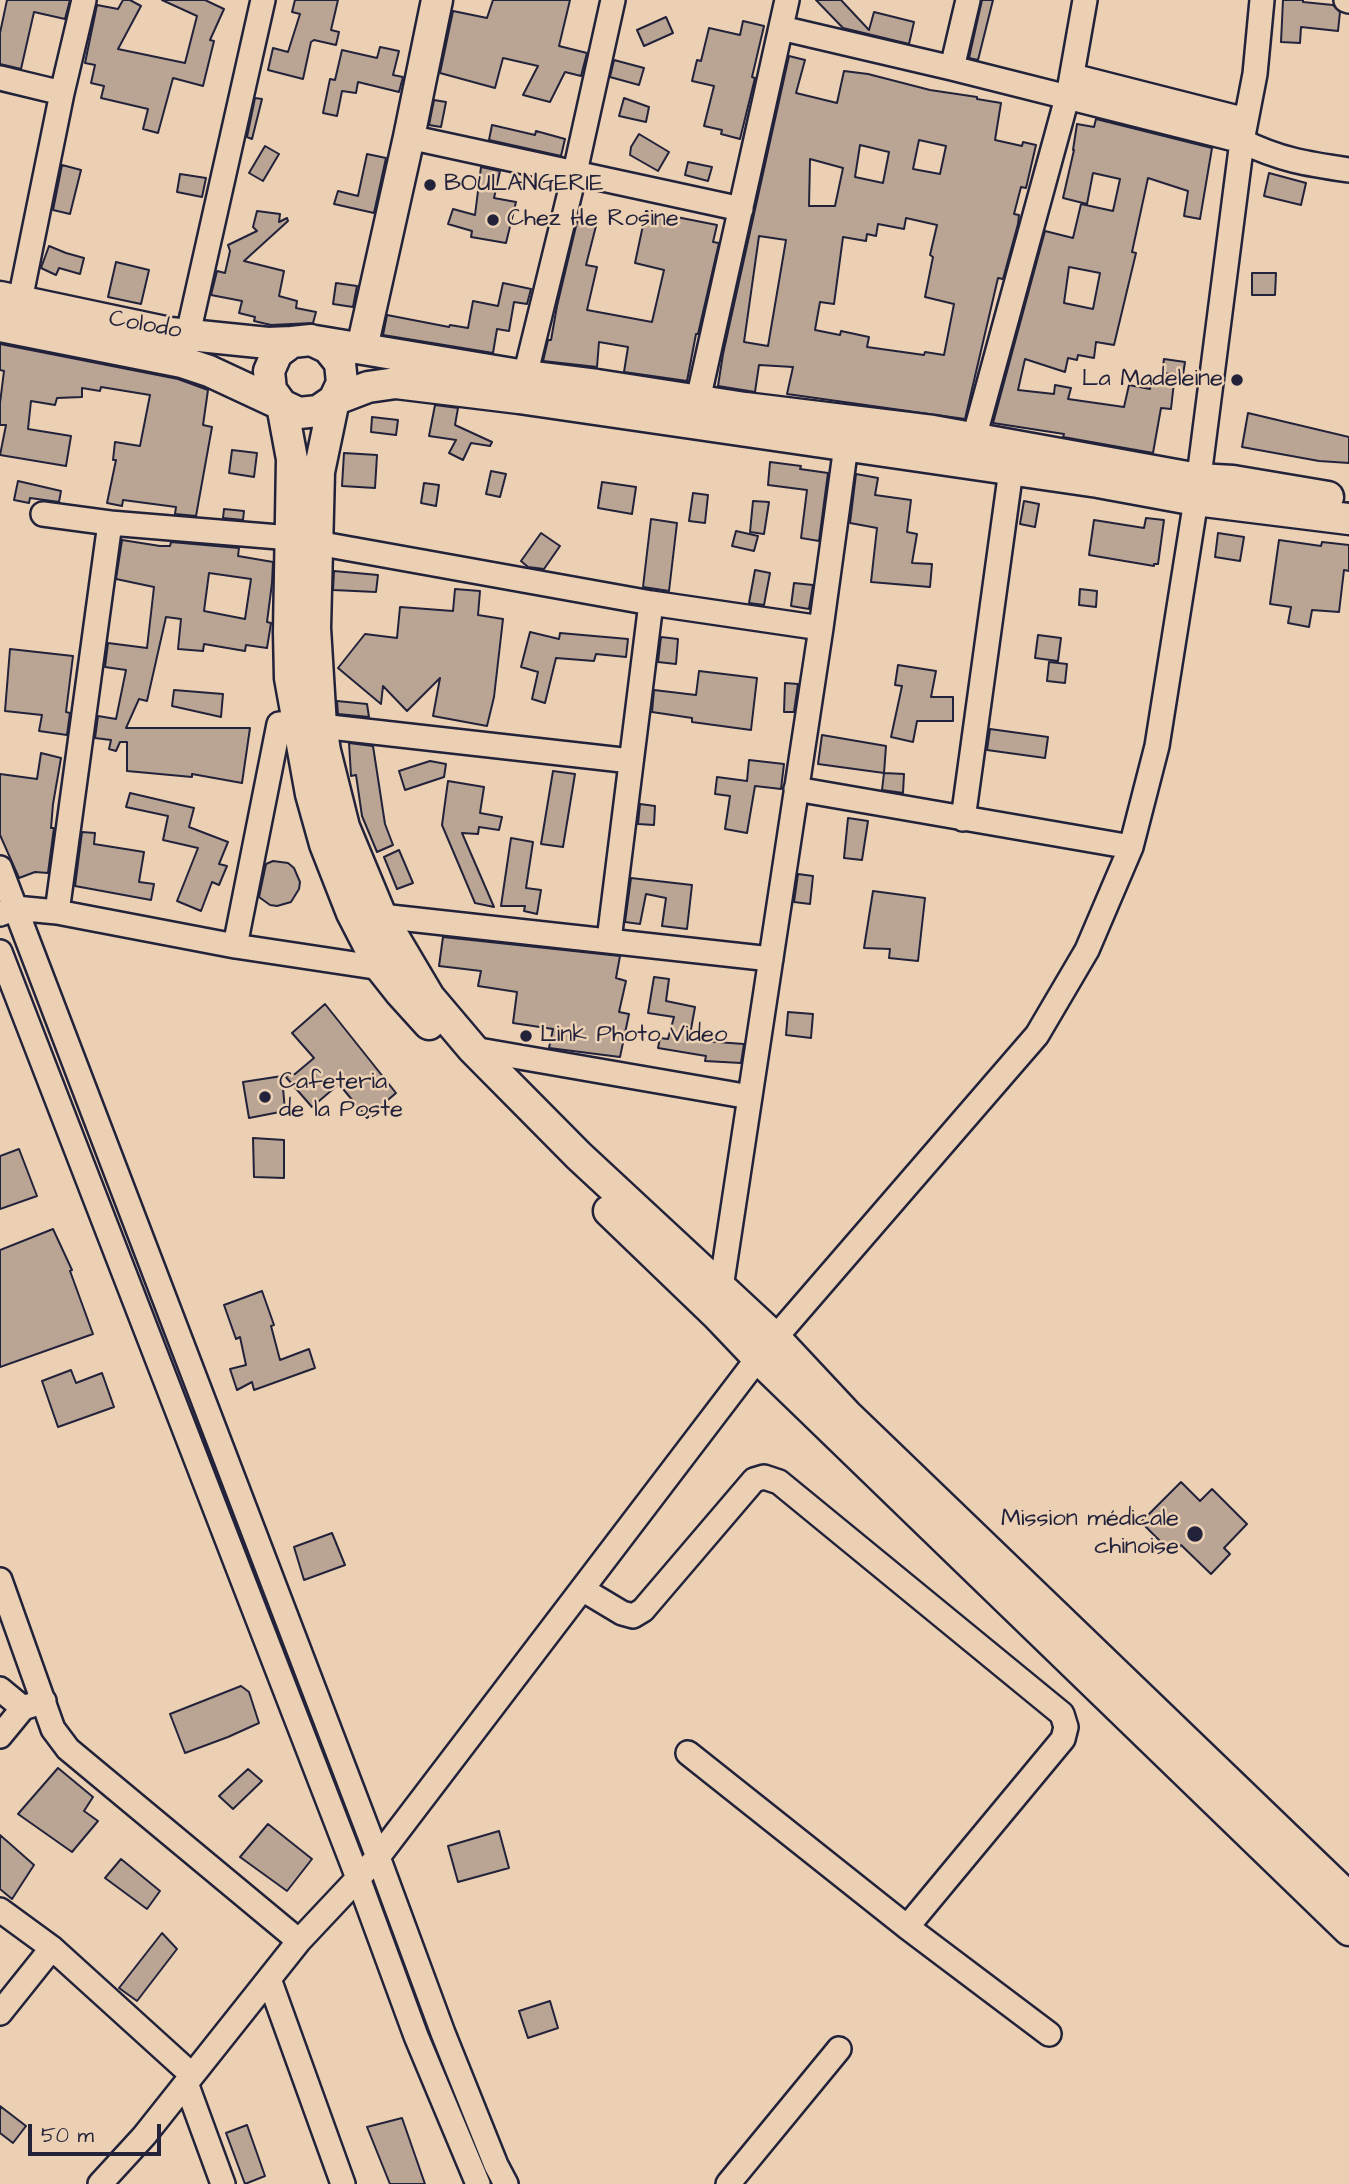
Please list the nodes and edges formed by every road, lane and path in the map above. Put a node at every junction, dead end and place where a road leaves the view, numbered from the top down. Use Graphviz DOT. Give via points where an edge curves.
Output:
graph roads {
  1 [pos="84,0"];
  2 [pos="263,0"];
  3 [pos="437,0"];
  4 [pos="613,0"];
  5 [pos="788,0"];
  6 [pos="968,0"];
  7 [pos="1085,0"];
  8 [pos="1262,0"];
  9 [pos="781,28"];
  10 [pos="952,68"];
  11 [pos="0,78"];
  12 [pos="62,93"];
  13 [pos="1068,98"];
  14 [pos="1244,130"];
  15 [pos="409,137"];
  16 [pos="1349,170"];
  17 [pos="575,172"];
  18 [pos="740,209"];
  19 [pos="9,313"];
  20 [pos="188,334"];
  21 [pos="301,341"];
  22 [pos="362,348"];
  23 [pos="525,376"];
  24 [pos="334,400"];
  25 [pos="698,400"];
  26 [pos="282,405"];
  27 [pos="974,438"];
  28 [pos="846,446"];
  29 [pos="1011,470"];
  30 [pos="1197,489"];
  31 [pos="1349,500"];
  32 [pos="43,513"];
  33 [pos="1349,519"];
  34 [pos="110,523"];
  35 [pos="304,541"];
  36 [pos="651,603"];
  37 [pos="821,628"];
  38 [pos="309,724"];
  39 [pos="631,761"];
  40 [pos="796,789"];
  41 [pos="963,819"];
  42 [pos="1131,847"];
  43 [pos="0,868"];
  44 [pos="8,911"];
  45 [pos="52,912"];
  46 [pos="381,916"];
  47 [pos="609,940"];
  48 [pos="29,943"];
  49 [pos="235,946"];
  50 [pos="0,954"];
  51 [pos="771,959"];
  52 [pos="381,968"];
  53 [pos="473,1049"];
  54 [pos="750,1097"];
  55 [pos="719,1302"];
  56 [pos="766,1348"];
  57 [pos="0,1580"];
  58 [pos="582,1589"];
  59 [pos="0,1689"];
  60 [pos="33,1705"];
  61 [pos="0,1736"];
  62 [pos="688,1754"];
  63 [pos="378,1857"];
  64 [pos="358,1878"];
  65 [pos="1349,1898"];
  66 [pos="0,1910"];
  67 [pos="907,1927"];
  68 [pos="1349,1930"];
  69 [pos="299,1941"];
  70 [pos="52,1948"];
  71 [pos="269,1979"];
  72 [pos="0,2013"];
  73 [pos="1049,2034"];
  74 [pos="839,2049"];
  75 [pos="189,2079"];
  76 [pos="100,2184"];
  77 [pos="223,2184"];
  78 [pos="343,2184"];
  79 [pos="478,2184"];
  80 [pos="506,2184"];
  81 [pos="728,2184"];
  1 -- 12 [label="street"];
  2 -- 20 [label="street"];
  3 -- 15 [label="main road"];
  4 -- 17 [label="street"];
  5 -- 9 [label="street"];
  6 -- 10 [label="street"];
  7 -- 13 [label="street"];
  8 -- 14 [label="street"];
  9 -- 10 [label="street"];
  9 -- 18 [label="street"];
  10 -- 13 [label="street"];
  11 -- 12 [label="street"];
  12 -- 19 [label="street"];
  13 -- 14 [label="street"];
  13 -- 27 [label="street"];
  14 -- 16 [label="street" via="1265,153"];
  14 -- 30 [label="street"];
  15 -- 17 [label="street"];
  15 -- 22 [label="main road"];
  17 -- 18 [label="street"];
  17 -- 23 [label="street"];
  18 -- 25 [label="street"];
  19 -- 20 [label="main road, Colodo"];
  19 -- 26 [label="main road, Colodo" via="182,362"];
  20 -- 21 [label="main road, Colodo" via="268,343"];
  21 -- 22 [label="main road, Colodo"];
  21 -- 24 [label="main road" via="328,348 340,363 342,383"];
  21 -- 26 [label="main road" via="276,353 268,371 271,390"];
  22 -- 23 [label="main road, Colodo"];
  23 -- 25 [label="main road, Colodo"];
  24 -- 26 [label="main road" via="318,411 299,413"];
  24 -- 28 [label="main road" via="368,387 396,383"];
  24 -- 35 [label="main road"];
  25 -- 27 [label="main road, Colodo"];
  26 -- 35 [label="main road"];
  27 -- 30 [label="main road, Colodo"];
  28 -- 29 [label="main road"];
  28 -- 37 [label="street"];
  29 -- 30 [label="main road"];
  29 -- 41 [label="street"];
  30 -- 31 [label="main road" via="1233,481"];
  30 -- 33 [label="main road"];
  30 -- 42 [label="street" via="1157,746"];
  32 -- 34 [label="street"];
  34 -- 35 [label="street"];
  34 -- 45 [label="street"];
  35 -- 36 [label="street"];
  35 -- 38 [label="main road" via="315,628"];
  36 -- 37 [label="street"];
  36 -- 39 [label="street"];
  37 -- 40 [label="street"];
  38 -- 39 [label="street"];
  38 -- 46 [label="main road" via="325,751 344,827"];
  38 -- 49 [label="street" via="279,724"];
  38 -- 52 [label="main road" via="306,759 325,844 352,913"];
  39 -- 47 [label="street"];
  40 -- 41 [label="street"];
  40 -- 51 [label="street"];
  41 -- 42 [label="street"];
  42 -- 56 [label="street" via="1087,950 1037,1035"];
  43 -- 44 [label="street"];
  44 -- 45 [label="street"];
  44 -- 48 [label="street"];
  45 -- 48 [label="street"];
  45 -- 49 [label="street"];
  46 -- 47 [label="street"];
  46 -- 53 [label="main road" via="429,997"];
  47 -- 51 [label="street"];
  48 -- 50 [label="street"];
  48 -- 63 [label="street"];
  49 -- 52 [label="street"];
  50 -- 64 [label="street"];
  51 -- 54 [label="street"];
  52 -- 55 [label="main road" via="510,1115"];
  53 -- 54 [label="street"];
  53 -- 55 [label="main road"];
  54 -- 55 [label="street"];
  55 -- 56 [label="main road"];
  56 -- 58 [label="street"];
  56 -- 65 [label="main road" via="846,1414"];
  56 -- 68 [label="main road"];
  57 -- 60 [label="street"];
  58 -- 63 [label="street"];
  58 -- 67 [label="street" via="622,1614 633,1616 643,1610 754,1480 764,1477 779,1482 1062,1714 1063,1738"];
  59 -- 60 [label="street"];
  60 -- 61 [label="street"];
  60 -- 69 [label="street" via="68,1749"];
  62 -- 67 [label="street"];
  63 -- 64 [label="street"];
  63 -- 80 [label="street" via="443,2033"];
  64 -- 69 [label="street"];
  64 -- 79 [label="street" via="416,2036"];
  66 -- 70 [label="street"];
  67 -- 73 [label="street"];
  69 -- 71 [label="street"];
  70 -- 72 [label="street"];
  70 -- 75 [label="street"];
  71 -- 75 [label="street"];
  71 -- 78 [label="street"];
  74 -- 81 [label="street"];
  75 -- 76 [label="street"];
  75 -- 77 [label="street"];
}
